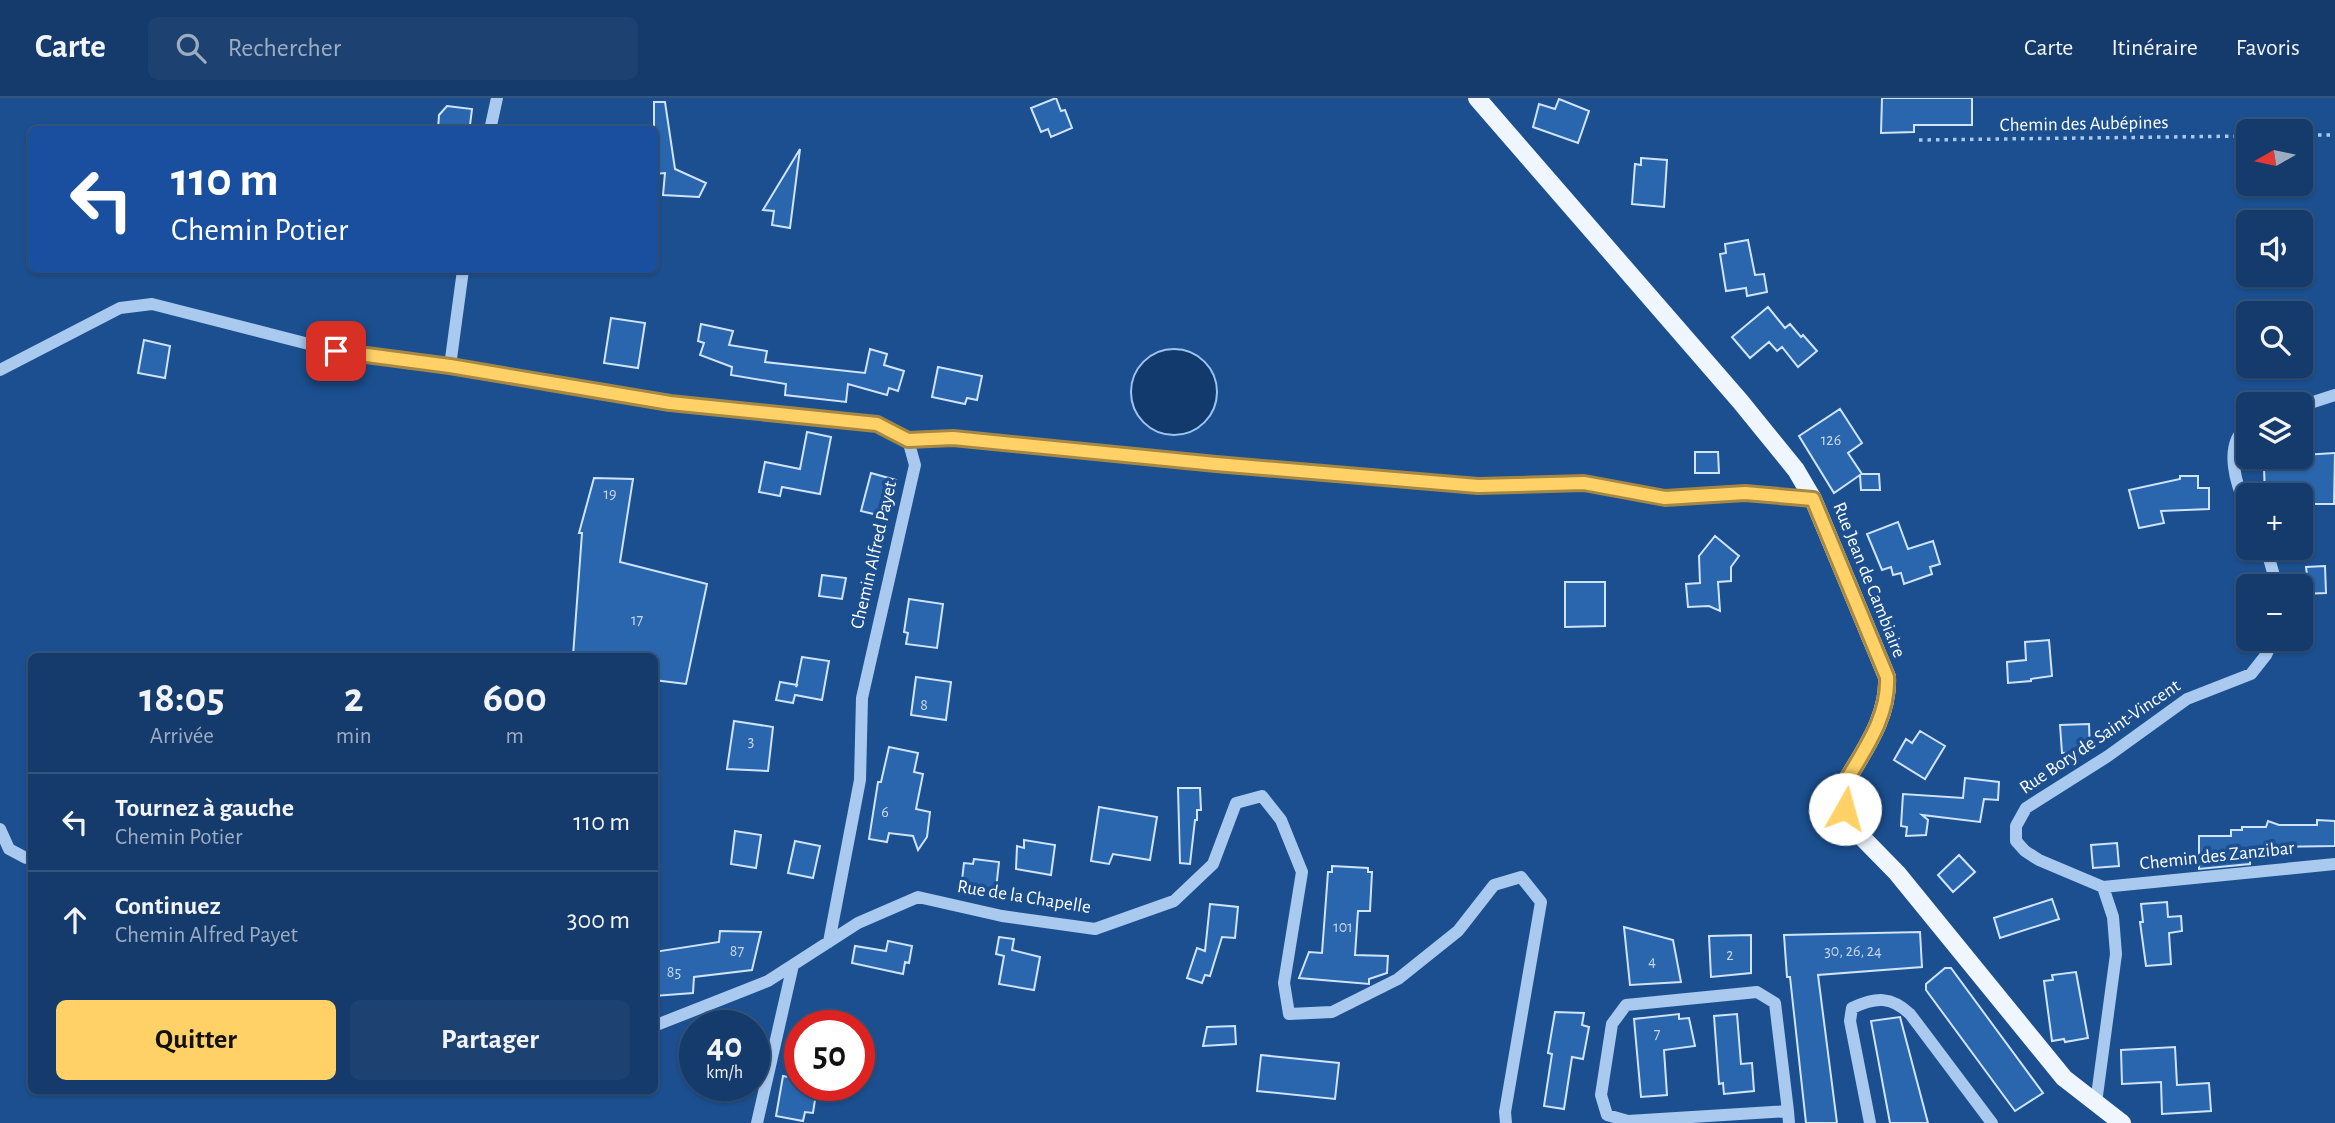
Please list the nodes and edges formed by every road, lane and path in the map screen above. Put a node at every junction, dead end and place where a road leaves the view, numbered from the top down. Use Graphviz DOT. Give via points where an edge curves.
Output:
graph roads {
  1 [pos="497,98"];
  2 [pos="1477,98"];
  3 [pos="491,126"];
  4 [pos="2314,135"];
  5 [pos="2335,135"];
  6 [pos="2236,136"];
  7 [pos="1919,140"];
  8 [pos="463,273"];
  9 [pos="450,366"];
  10 [pos="0,370"];
  11 [pos="2335,395"];
  12 [pos="2313,402"];
  13 [pos="908,440"];
  14 [pos="2236,441"];
  15 [pos="2237,483"];
  16 [pos="1813,499"];
  17 [pos="2268,651"];
  18 [pos="0,829"];
  19 [pos="28,857"];
  20 [pos="2335,864"];
  21 [pos="2103,887"];
  22 [pos="829,942"];
  23 [pos="793,965"];
  24 [pos="658,1024"];
  25 [pos="2096,1103"];
  26 [pos="1788,1117"];
  27 [pos="757,1123"];
  28 [pos="1506,1123"];
  29 [pos="1870,1123"];
  30 [pos="1992,1123"];
  31 [pos="2122,1123"];
  1 -- 3 [label="street"];
  2 -- 16 [label="main road, Rue Jean de Cambiaire" via="1740,401 1796,470"];
  4 -- 5 [label="path"];
  6 -- 7 [label="path, Chemin des Aubépines"];
  8 -- 9 [label="street"];
  9 -- 10 [label="street" via="336,351 152,304 120,308"];
  9 -- 13 [label="street" via="670,403 877,424"];
  11 -- 12 [label="street"];
  13 -- 16 [label="street" via="953,438 1478,486 1584,483 1665,498 1745,493"];
  13 -- 22 [label="street, Chemin Alfred Payet" via="915,465 862,698 860,780"];
  14 -- 15 [label="street"];
  16 -- 25 [label="main road, Rue Jean de Cambiaire" via="1887,677 1882,718 1845,783 1842,795 1849,822 1897,873 2064,1078"];
  17 -- 21 [label="street, Rue Bory de Saint-Vincent" via="2252,674 2187,699 2026,808 2016,826 2016,841 2025,851"];
  18 -- 19 [label="street" via="9,849"];
  20 -- 21 [label="street, Chemin des Zanzibar"];
  21 -- 25 [label="street" via="2113,916 2116,954"];
  22 -- 23 [label="street, Rue de la Chapelle"];
  22 -- 28 [label="street, Rue de la Chapelle" via="858,923 918,897 1002,916 1095,929 1174,901 1213,864 1236,803 1262,796 1281,820 1301,872 1284,983 1289,1014 1332,1012 1398,979 1458,931 1494,885 1521,877 1541,902"];
  23 -- 24 [label="street, Rue de la Chapelle" via="768,981"];
  23 -- 27 [label="street"];
  25 -- 31 [label="main road, Rue Jean de Cambiaire"];
  26 -- 26 [label="street" via="1775,1003 1756,992 1626,1005 1612,1024 1601,1095 1607,1115 1628,1121"];
  29 -- 30 [label="street" via="1850,1021 1852,1008 1881,1000 1898,1002 1910,1014"];
}
